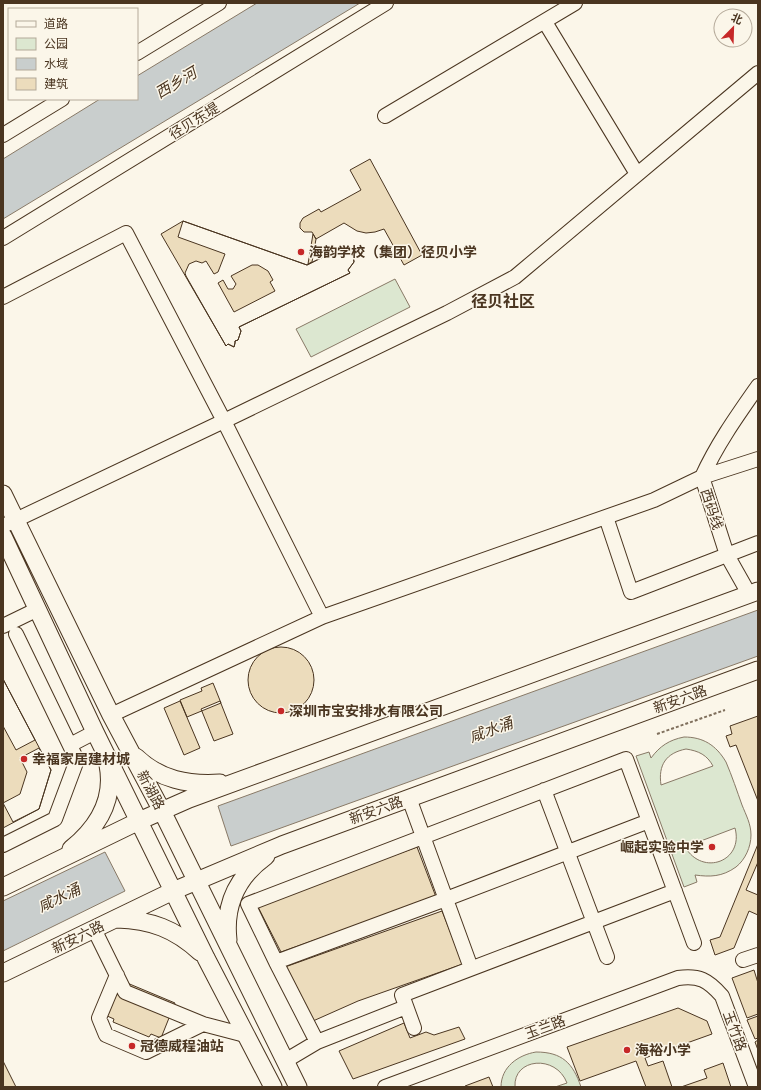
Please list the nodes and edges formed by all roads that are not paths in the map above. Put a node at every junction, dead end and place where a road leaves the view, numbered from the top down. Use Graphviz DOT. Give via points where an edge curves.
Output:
graph roads {
  1 [pos="219,3"];
  2 [pos="386,3"];
  3 [pos="575,3"];
  4 [pos="545,22"];
  5 [pos="138,52"];
  6 [pos="758,73"];
  7 [pos="60,100"];
  8 [pos="385,116"];
  9 [pos="3,135"];
  10 [pos="637,174"];
  11 [pos="3,238"];
  12 [pos="3,297"];
  13 [pos="758,386"];
  14 [pos="224,421"];
  15 [pos="758,459"];
  16 [pos="702,477"];
  17 [pos="3,494"];
  18 [pos="606,517"];
  19 [pos="9,523"];
  20 [pos="3,536"];
  21 [pos="758,543"];
  22 [pos="727,555"];
  23 [pos="753,592"];
  24 [pos="38,609"];
  25 [pos="322,617"];
  26 [pos="3,626"];
  27 [pos="16,634"];
  28 [pos="758,670"];
  29 [pos="111,715"];
  30 [pos="95,732"];
  31 [pos="70,745"];
  32 [pos="128,748"];
  33 [pos="106,755"];
  34 [pos="235,782"];
  35 [pos="544,790"];
  36 [pos="409,798"];
  37 [pos="162,811"];
  38 [pos="139,821"];
  39 [pos="649,821"];
  40 [pos="423,837"];
  41 [pos="282,844"];
  42 [pos="3,845"];
  43 [pos="568,852"];
  44 [pos="55,862"];
  45 [pos="197,881"];
  46 [pos="3,887"];
  47 [pos="675,891"];
  48 [pos="173,892"];
  49 [pos="446,899"];
  50 [pos="115,919"];
  51 [pos="594,922"];
  52 [pos="94,929"];
  53 [pos="694,943"];
  54 [pos="228,947"];
  55 [pos="758,955"];
  56 [pos="607,957"];
  57 [pos="206,958"];
  58 [pos="743,960"];
  59 [pos="276,962"];
  60 [pos="471,968"];
  61 [pos="3,973"];
  62 [pos="117,975"];
  63 [pos="706,980"];
  64 [pos="406,1008"];
  65 [pos="203,1024"];
  66 [pos="414,1028"];
  67 [pos="245,1035"];
  68 [pos="317,1042"];
  69 [pos="285,1061"];
  70 [pos="273,1087"];
  71 [pos="298,1087"];
  72 [pos="385,1087"];
  73 [pos="756,1087"];
  1 -- 5 [label="street"];
  2 -- 11 [label="street, 径贝东堤"];
  3 -- 4 [label="street"];
  4 -- 8 [label="street"];
  4 -- 10 [label="street"];
  6 -- 10 [label="street"];
  7 -- 9 [label="street"];
  10 -- 14 [label="street" via="515,277 447,313"];
  12 -- 14 [label="street" via="126,233"];
  13 -- 16 [label="street, 西码线" via="711,456"];
  14 -- 19 [label="street"];
  14 -- 25 [label="street"];
  15 -- 16 [label="street"];
  16 -- 18 [label="street" via="654,500"];
  16 -- 22 [label="street, 西码线"];
  17 -- 19 [label="main road, 新湖路"];
  18 -- 22 [label="street" via="631,592"];
  18 -- 25 [label="street"];
  19 -- 29 [label="main road, 新湖路"];
  20 -- 24 [label="main road, 新湖路"];
  21 -- 22 [label="street"];
  22 -- 23 [label="street, 西码线"];
  23 -- 34 [label="main road"];
  24 -- 26 [label="street"];
  24 -- 30 [label="main road, 新湖路"];
  25 -- 29 [label="street"];
  27 -- 31 [label="street"];
  28 -- 36 [label="main road, 新安六路"];
  29 -- 32 [label="main road, 新湖路"];
  30 -- 31 [label="street"];
  30 -- 33 [label="main road, 新湖路"];
  31 -- 42 [label="street" via="77,760 55,820"];
  32 -- 34 [label="main road" via="152,770 171,779 196,783"];
  32 -- 37 [label="main road, 新湖路"];
  33 -- 38 [label="main road, 新湖路"];
  33 -- 44 [label="main road" via="110,783 100,818 78,843"];
  34 -- 37 [label="main road"];
  35 -- 39 [label="street" via="626,759"];
  35 -- 40 [label="street"];
  35 -- 43 [label="street"];
  36 -- 40 [label="street"];
  36 -- 41 [label="main road, 新安六路"];
  37 -- 38 [label="main road"];
  37 -- 45 [label="main road, 新湖路"];
  38 -- 44 [label="main road"];
  38 -- 48 [label="main road, 新湖路"];
  39 -- 43 [label="street"];
  39 -- 47 [label="street"];
  40 -- 49 [label="street"];
  40 -- 59 [label="street" via="248,904"];
  41 -- 45 [label="main road, 新安六路"];
  41 -- 54 [label="main road" via="260,860 236,889 228,916"];
  43 -- 49 [label="street"];
  43 -- 51 [label="street"];
  44 -- 46 [label="main road"];
  45 -- 48 [label="main road, 新安六路"];
  45 -- 54 [label="main road, 新湖路"];
  47 -- 51 [label="street"];
  47 -- 53 [label="street"];
  48 -- 50 [label="main road, 新安六路"];
  48 -- 57 [label="main road, 新湖路"];
  49 -- 59 [label="street"];
  49 -- 60 [label="street"];
  50 -- 52 [label="main road, 新安六路"];
  50 -- 57 [label="main road" via="135,920 166,928 180,935"];
  51 -- 56 [label="street"];
  51 -- 60 [label="street"];
  52 -- 61 [label="main road, 新安六路"];
  52 -- 62 [label="street"];
  54 -- 69 [label="main road, 新湖路"];
  55 -- 58 [label="street"];
  57 -- 67 [label="main road, 新湖路"];
  59 -- 68 [label="street"];
  60 -- 64 [label="street" via="402,995"];
  62 -- 65 [label="street" via="125,992"];
  62 -- 65 [label="street" via="99,1018 106,1035 146,1052"];
  63 -- 72 [label="street, 玉兰路" via="678,978"];
  63 -- 73 [label="street, 玉竹路" via="722,996"];
  64 -- 66 [label="street"];
  64 -- 68 [label="street"];
  65 -- 67 [label="street"];
  67 -- 70 [label="main road, 新湖路"];
  68 -- 69 [label="street"];
  69 -- 71 [label="main road, 新湖路"];
}
